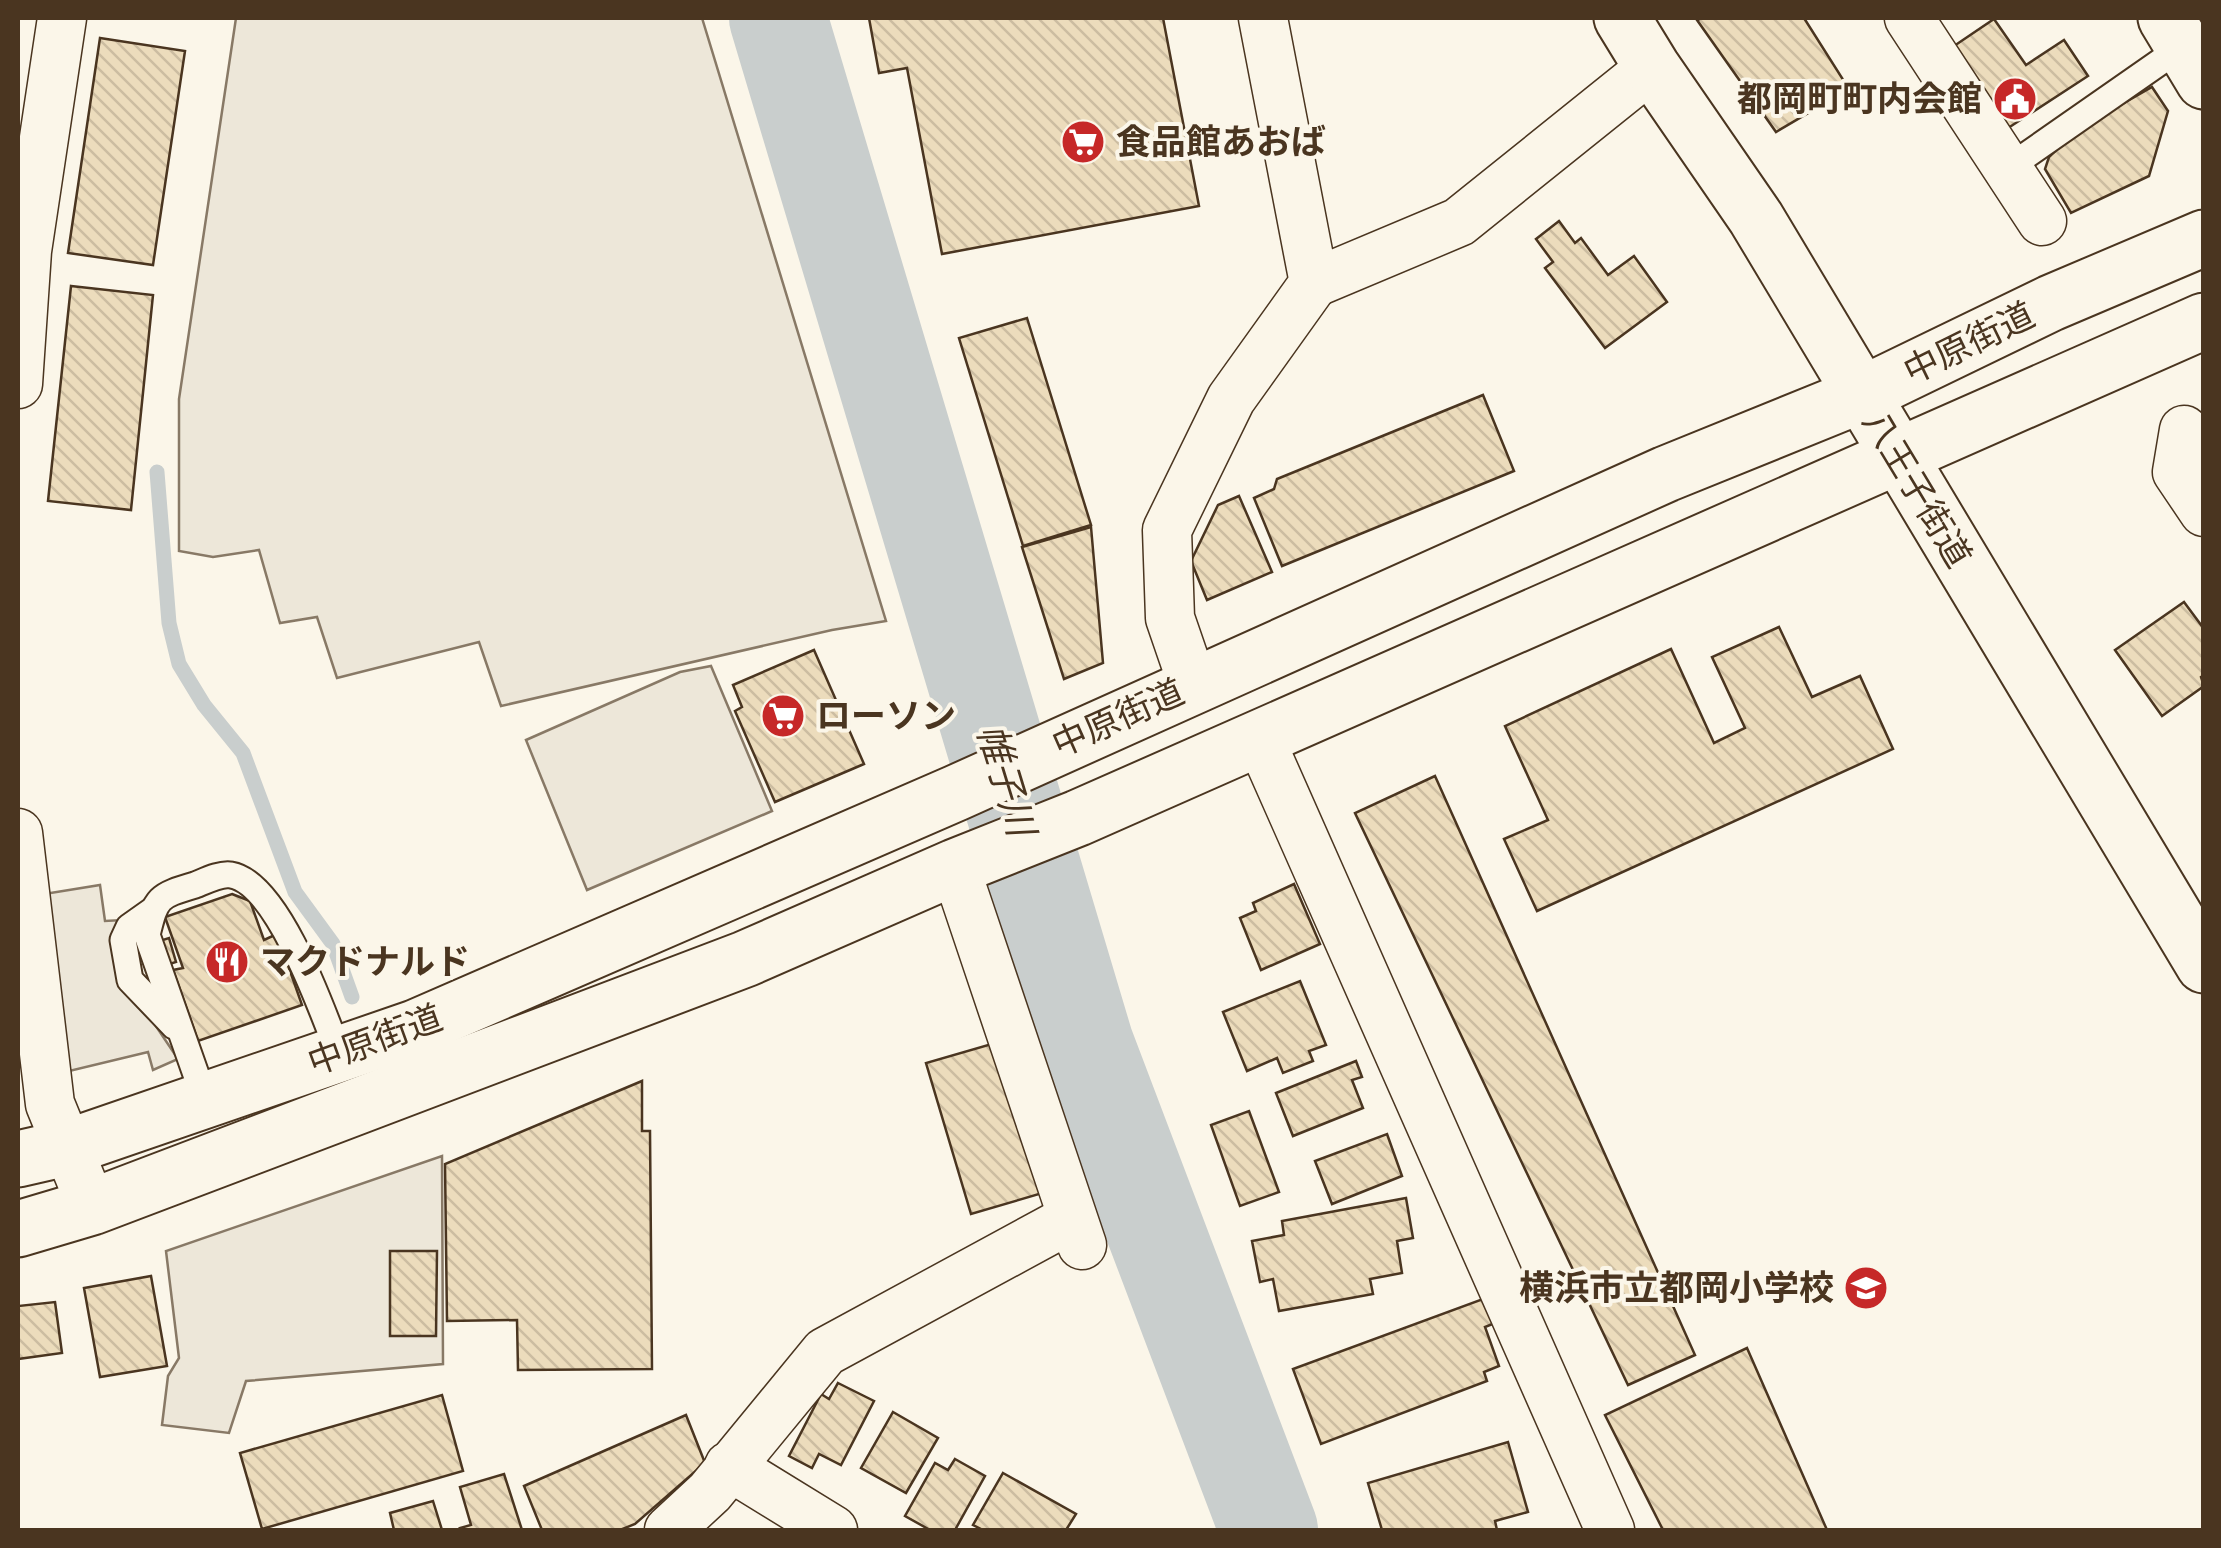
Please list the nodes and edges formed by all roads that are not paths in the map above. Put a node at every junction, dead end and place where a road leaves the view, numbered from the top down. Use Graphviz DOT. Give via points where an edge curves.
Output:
graph roads {
  1 [pos="62,18"];
  2 [pos="1263,18"];
  3 [pos="1622,18"];
  4 [pos="1909,18"];
  5 [pos="2189,44"];
  6 [pos="1652,67"];
  7 [pos="2008,168"];
  8 [pos="2042,221"];
  9 [pos="2204,238"];
  10 [pos="1314,283"];
  11 [pos="2204,321"];
  12 [pos="18,384"];
  13 [pos="1861,396"];
  14 [pos="2184,430"];
  15 [pos="1896,454"];
  16 [pos="2204,512"];
  17 [pos="1193,685"];
  18 [pos="1258,737"];
  19 [pos="18,833"];
  20 [pos="956,866"];
  21 [pos="2204,965"];
  22 [pos="339,1054"];
  23 [pos="205,1100"];
  24 [pos="42,1153"];
  25 [pos="92,1208"];
  26 [pos="18,1229"];
  27 [pos="729,1466"];
  28 [pos="669,1530"];
  29 [pos="833,1530"];
  30 [pos="1610,1530"];
  1 -- 12 [label="street" via="26,251"];
  2 -- 10 [label="street"];
  3 -- 6 [label="main road, 八王子街道"];
  4 -- 7 [label="street"];
  5 -- 7 [label="lane"];
  6 -- 10 [label="street" via="1459,222"];
  6 -- 13 [label="main road, 八王子街道" via="1756,218"];
  7 -- 8 [label="street"];
  9 -- 13 [label="main road, 中原街道"];
  10 -- 17 [label="street" via="1231,399 1167,530 1170,618"];
  11 -- 15 [label="main road, 中原街道"];
  13 -- 15 [label="main road, 八王子街道"];
  13 -- 17 [label="main road, 中原街道" via="1666,474"];
  14 -- 16 [label="street" via="2177,472"];
  15 -- 18 [label="main road, 中原街道"];
  15 -- 21 [label="main road, 八王子街道"];
  17 -- 22 [label="main road, 中原街道" via="414,1028"];
  18 -- 20 [label="main road, 中原街道"];
  18 -- 30 [label="street"];
  19 -- 24 [label="street" via="50,1104"];
  20 -- 25 [label="main road, 中原街道" via="746,959"];
  20 -- 27 [label="street" via="1077,1232 825,1352"];
  22 -- 23 [label="main road, 中原街道"];
  22 -- 23 [label="lane" via="307,971 252,883 228,874 164,894 147,935"];
  23 -- 24 [label="main road, 中原街道"];
  24 -- 25 [label="street"];
  25 -- 26 [label="main road, 中原街道"];
  27 -- 28 [label="street"];
  27 -- 29 [label="street"];
}
